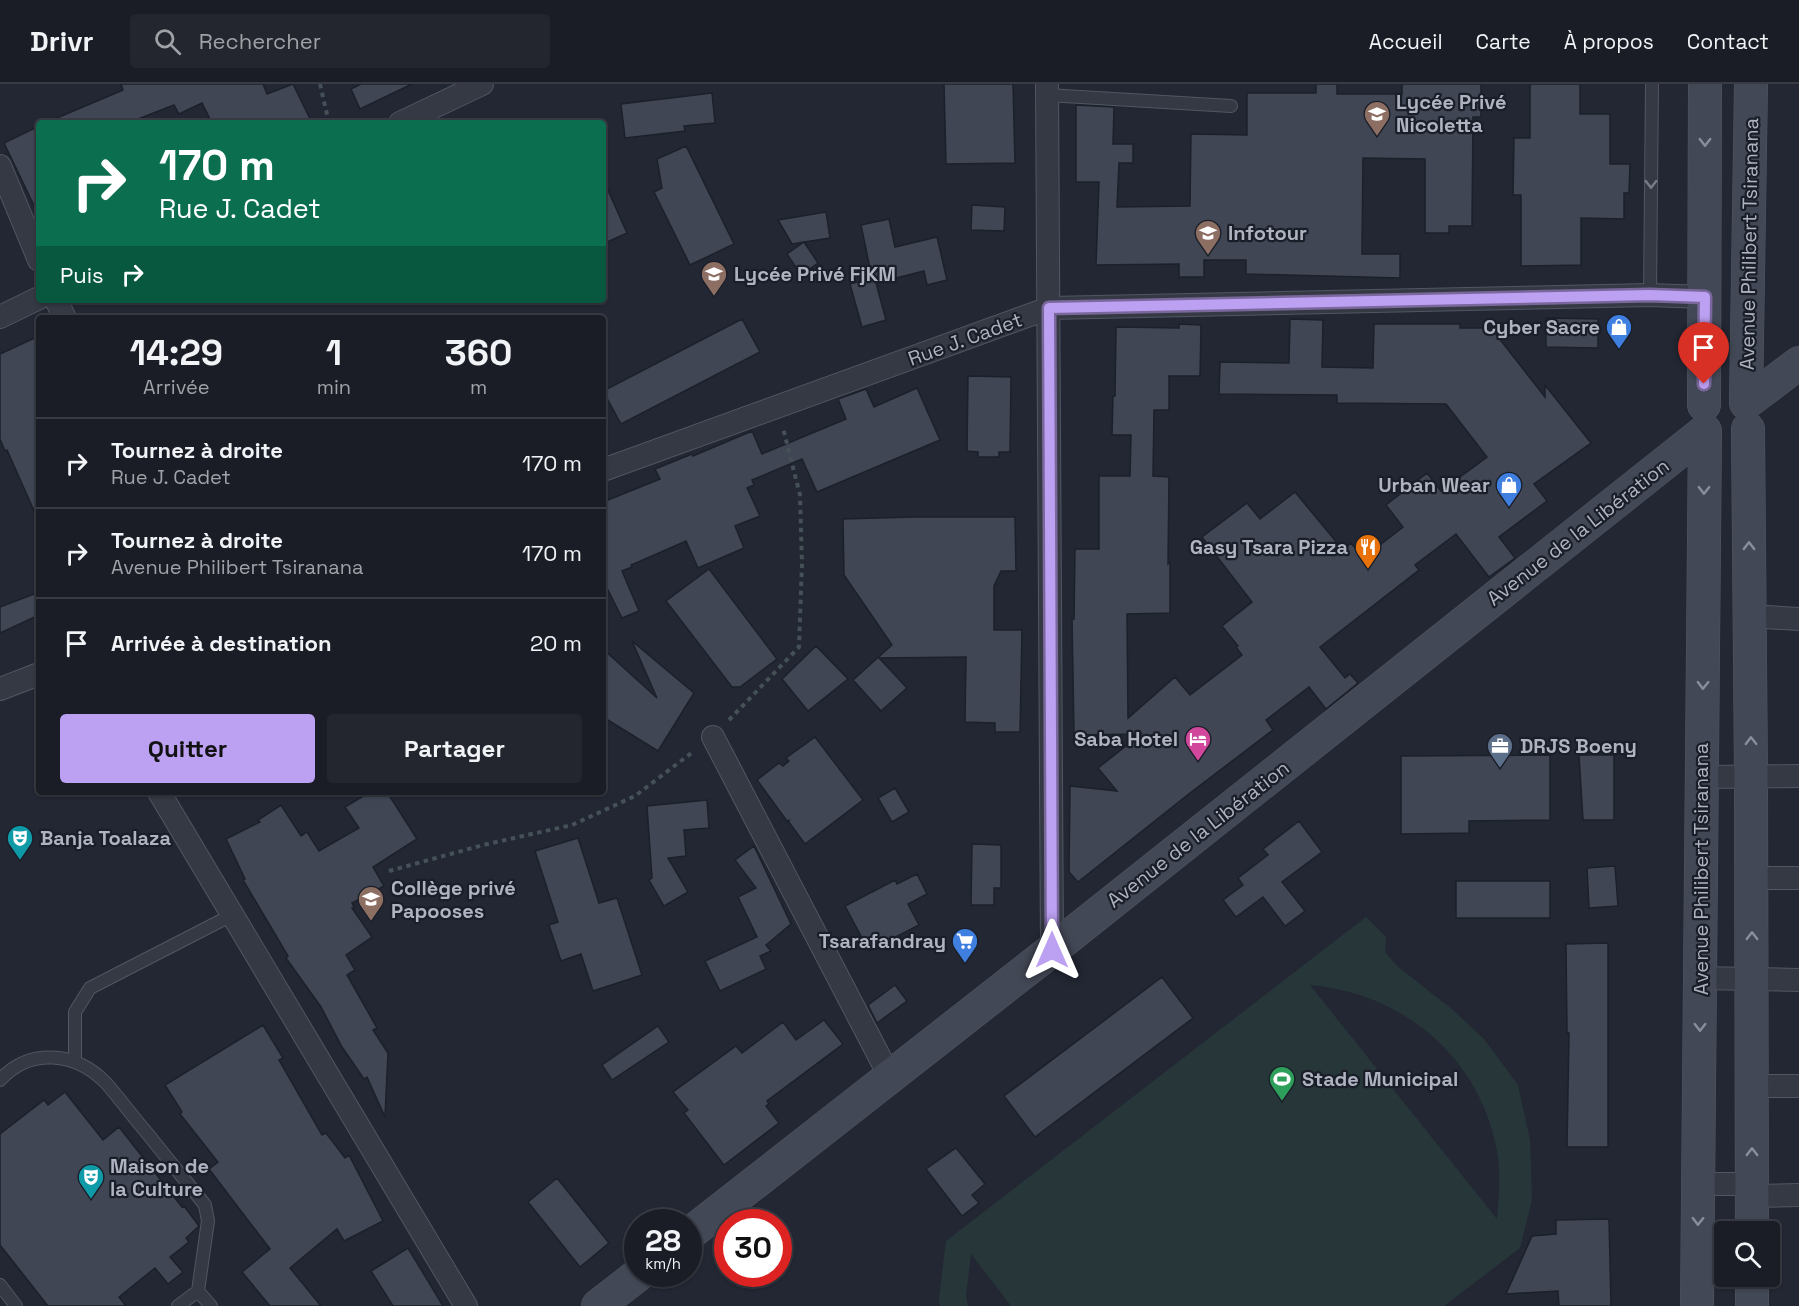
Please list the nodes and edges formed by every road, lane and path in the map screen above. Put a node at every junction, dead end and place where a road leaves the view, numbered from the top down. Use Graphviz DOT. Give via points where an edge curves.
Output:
graph roads {
  1 [pos="320,84"];
  2 [pos="482,84"];
  3 [pos="1652,84"];
  4 [pos="1705,84"];
  5 [pos="1751,84"];
  6 [pos="1047,90"];
  7 [pos="1231,106"];
  8 [pos="328,120"];
  9 [pos="406,120"];
  10 [pos="0,166"];
  11 [pos="36,253"];
  12 [pos="1650,295"];
  13 [pos="1705,297"];
  14 [pos="36,299"];
  15 [pos="1049,308"];
  16 [pos="0,317"];
  17 [pos="1799,363"];
  18 [pos="777,407"];
  19 [pos="1747,416"];
  20 [pos="1705,418"];
  21 [pos="606,469"];
  22 [pos="1749,616"];
  23 [pos="1799,619"];
  24 [pos="36,675"];
  25 [pos="0,689"];
  26 [pos="712,737"];
  27 [pos="1751,776"];
  28 [pos="1799,776"];
  29 [pos="1702,777"];
  30 [pos="161,795"];
  31 [pos="389,871"];
  32 [pos="1752,878"];
  33 [pos="1799,878"];
  34 [pos="232,915"];
  35 [pos="1052,950"];
  36 [pos="1700,978"];
  37 [pos="1752,980"];
  38 [pos="1799,980"];
  39 [pos="75,1062"];
  40 [pos="890,1077"];
  41 [pos="0,1080"];
  42 [pos="1752,1086"];
  43 [pos="1799,1086"];
  44 [pos="1699,1184"];
  45 [pos="1752,1190"];
  46 [pos="1799,1195"];
  47 [pos="1752,1221"];
  48 [pos="702,1224"];
  49 [pos="0,1285"];
  50 [pos="624,1286"];
  51 [pos="1752,1287"];
  52 [pos="198,1291"];
  53 [pos="16,1306"];
  54 [pos="178,1306"];
  55 [pos="211,1306"];
  56 [pos="466,1306"];
  57 [pos="598,1306"];
  58 [pos="1697,1306"];
  59 [pos="1752,1306"];
  1 -- 8 [label="path"];
  2 -- 9 [label="street"];
  3 -- 12 [label="lane, one-way"];
  4 -- 13 [label="main road, Avenue Philibert Tsiranana, one-way"];
  5 -- 19 [label="main road, Avenue Philibert Tsiranana"];
  6 -- 7 [label="lane"];
  6 -- 15 [label="street"];
  10 -- 11 [label="street"];
  12 -- 13 [label="street, Rue J. Cadet"];
  12 -- 15 [label="street, Rue J. Cadet"];
  13 -- 20 [label="main road, Avenue Philibert Tsiranana"];
  14 -- 16 [label="street"];
  15 -- 18 [label="street, Rue J. Cadet"];
  15 -- 35 [label="street"];
  17 -- 19 [label="main road"];
  18 -- 21 [label="street, Rue J. Cadet"];
  18 -- 26 [label="path" via="800,495 799,647"];
  19 -- 20 [label="main road, Avenue de la Libération" via="1739,396 1729,392 1710,398"];
  22 -- 19 [label="main road, Avenue Philibert Tsiranana, one-way"];
  20 -- 29 [label="main road, Avenue Philibert Tsiranana, one-way"];
  20 -- 35 [label="main road, Avenue de la Libération"];
  22 -- 23 [label="street"];
  27 -- 22 [label="main road, Avenue Philibert Tsiranana, one-way"];
  24 -- 25 [label="street"];
  26 -- 31 [label="path" via="635,796 572,825"];
  26 -- 40 [label="street"];
  27 -- 28 [label="street"];
  27 -- 29 [label="street"];
  27 -- 32 [label="main road, Avenue Philibert Tsiranana"];
  29 -- 36 [label="main road, Avenue Philibert Tsiranana"];
  30 -- 34 [label="street"];
  32 -- 33 [label="street"];
  37 -- 32 [label="main road, Avenue Philibert Tsiranana, one-way"];
  34 -- 39 [label="lane" via="90,988 75,1012"];
  34 -- 56 [label="street"];
  35 -- 40 [label="main road, Avenue de la Libération"];
  36 -- 37 [label="street"];
  36 -- 44 [label="main road, Avenue Philibert Tsiranana, one-way"];
  37 -- 38 [label="street"];
  37 -- 42 [label="main road, Avenue Philibert Tsiranana"];
  39 -- 41 [label="lane" via="32,1058"];
  39 -- 52 [label="lane" via="104,1082 206,1205 208,1221"];
  40 -- 48 [label="main road, Avenue de la Libération"];
  42 -- 43 [label="street"];
  45 -- 42 [label="main road, Avenue Philibert Tsiranana, one-way"];
  44 -- 45 [label="street"];
  44 -- 58 [label="main road, Avenue Philibert Tsiranana, one-way"];
  45 -- 46 [label="street"];
  45 -- 47 [label="main road, Avenue Philibert Tsiranana"];
  49 -- 53 [label="lane"];
  50 -- 57 [label="main road"];
  51 -- 59 [label="main road"];
  52 -- 54 [label="lane"];
  52 -- 55 [label="lane"];
}
